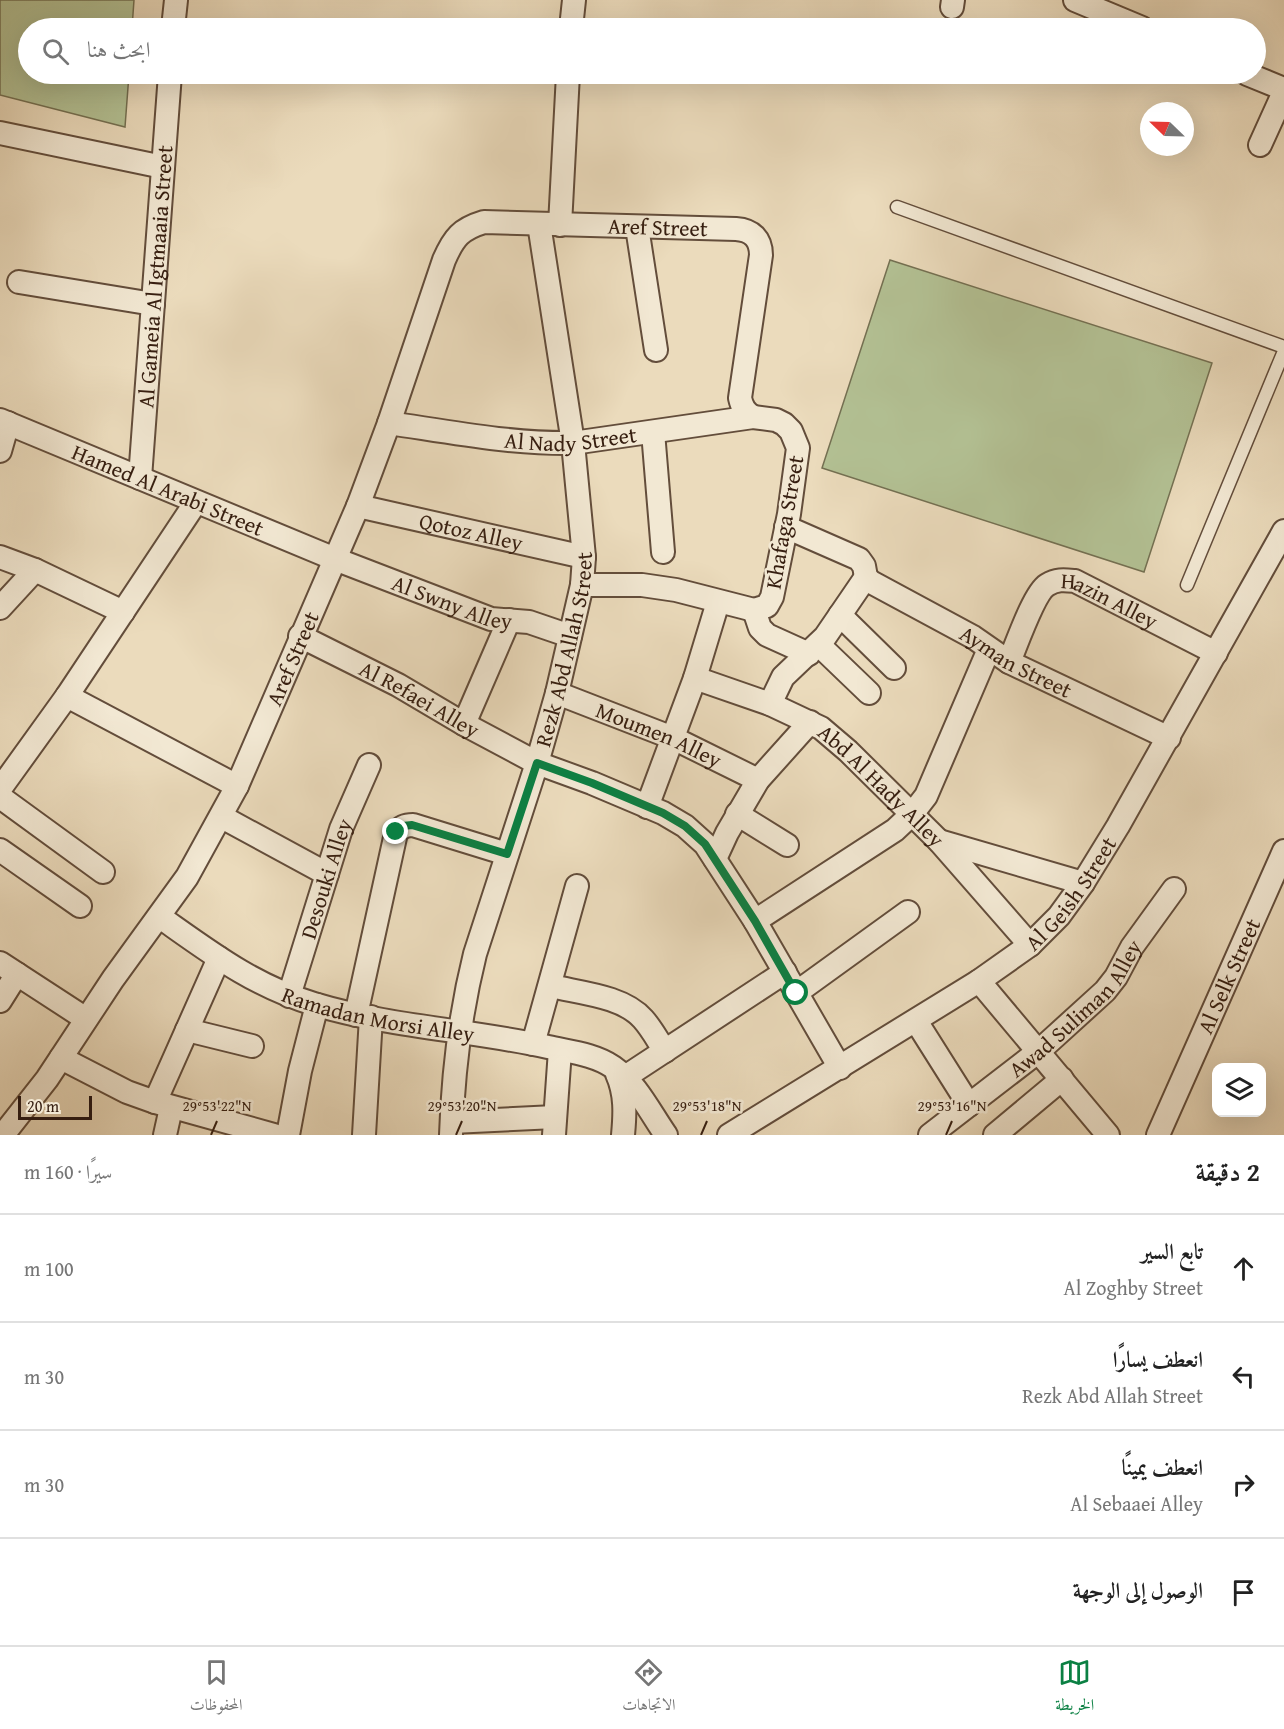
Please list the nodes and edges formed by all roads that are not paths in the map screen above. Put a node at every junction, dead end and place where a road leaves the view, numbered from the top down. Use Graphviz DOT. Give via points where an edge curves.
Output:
graph roads {
  1 [pos="176,0"];
  2 [pos="574,0"];
  3 [pos="1075,0"];
  4 [pos="174,18"];
  5 [pos="572,18"];
  6 [pos="1118,18"];
  7 [pos="1266,82"];
  8 [pos="169,84"];
  9 [pos="567,84"];
  10 [pos="1284,91"];
  11 [pos="0,133"];
  12 [pos="1260,145"];
  13 [pos="163,167"];
  14 [pos="897,207"];
  15 [pos="549,224"];
  16 [pos="637,227"];
  17 [pos="19,282"];
  18 [pos="153,304"];
  19 [pos="1284,349"];
  20 [pos="656,350"];
  21 [pos="753,417"];
  22 [pos="4,421"];
  23 [pos="389,423"];
  24 [pos="653,432"];
  25 [pos="573,444"];
  26 [pos="0,451"];
  27 [pos="140,478"];
  28 [pos="196,502"];
  29 [pos="358,506"];
  30 [pos="786,527"];
  31 [pos="1284,531"];
  32 [pos="663,552"];
  33 [pos="0,556"];
  34 [pos="584,557"];
  35 [pos="334,559"];
  36 [pos="35,570"];
  37 [pos="866,577"];
  38 [pos="582,585"];
  39 [pos="1188,585"];
  40 [pos="718,602"];
  41 [pos="0,608"];
  42 [pos="754,610"];
  43 [pos="123,612"];
  44 [pos="840,615"];
  45 [pos="509,621"];
  46 [pos="300,636"];
  47 [pos="570,636"];
  48 [pos="814,649"];
  49 [pos="989,649"];
  50 [pos="1216,653"];
  51 [pos="1009,662"];
  52 [pos="894,668"];
  53 [pos="695,678"];
  54 [pos="557,693"];
  55 [pos="869,693"];
  56 [pos="67,696"];
  57 [pos="770,704"];
  58 [pos="810,722"];
  59 [pos="464,724"];
  60 [pos="673,738"];
  61 [pos="1169,738"];
  62 [pos="537,763"];
  63 [pos="369,765"];
  64 [pos="758,780"];
  65 [pos="237,786"];
  66 [pos="0,789"];
  67 [pos="0,797"];
  68 [pos="647,807"];
  69 [pos="737,814"];
  70 [pos="912,814"];
  71 [pos="222,817"];
  72 [pos="939,841"];
  73 [pos="787,845"];
  74 [pos="0,850"];
  75 [pos="1284,851"];
  76 [pos="507,854"];
  77 [pos="715,859"];
  78 [pos="103,872"];
  79 [pos="327,874"];
  80 [pos="1083,883"];
  81 [pos="577,886"];
  82 [pos="1174,889"];
  83 [pos="80,906"];
  84 [pos="909,912"];
  85 [pos="160,918"];
  86 [pos="755,921"];
  87 [pos="1030,945"];
  88 [pos="219,958"];
  89 [pos="8,968"];
  90 [pos="785,972"];
  91 [pos="979,981"];
  92 [pos="551,986"];
  93 [pos="796,993"];
  94 [pos="289,996"];
  95 [pos="0,1001"];
  96 [pos="317,1005"];
  97 [pos="364,1016"];
  98 [pos="86,1019"];
  99 [pos="916,1020"];
  100 [pos="187,1030"];
  101 [pos="459,1031"];
  102 [pos="533,1044"];
  103 [pos="252,1046"];
  104 [pos="560,1050"];
  105 [pos="664,1051"];
  106 [pos="1039,1052"];
  107 [pos="61,1058"];
  108 [pos="840,1068"];
  109 [pos="619,1072"];
  110 [pos="1062,1079"];
  111 [pos="163,1105"];
  112 [pos="969,1105"];
  113 [pos="555,1126"];
  114 [pos="452,1129"];
  115 [pos="1101,1133"];
  116 [pos="3,1135"];
  117 [pos="165,1135"];
  118 [pos="274,1135"];
  119 [pos="288,1135"];
  120 [pos="364,1135"];
  121 [pos="622,1135"];
  122 [pos="666,1135"];
  123 [pos="729,1135"];
  124 [pos="930,1135"];
  125 [pos="995,1135"];
  126 [pos="1158,1135"];
  1 -- 4 [label="street"];
  2 -- 5 [label="street"];
  3 -- 6 [label="street"];
  7 -- 10 [label="street"];
  8 -- 13 [label="street, Al Gameia Al Igtmaaia Street"];
  9 -- 15 [label="street"];
  10 -- 12 [label="street"];
  11 -- 13 [label="street"];
  13 -- 18 [label="street, Al Gameia Al Igtmaaia Street"];
  14 -- 19 [label="lane"];
  15 -- 16 [label="street, Aref Street"];
  15 -- 23 [label="street, Aref Street" via="484,222 457,236 444,260"];
  15 -- 25 [label="street, Rezk Abd Allah Street"];
  16 -- 20 [label="street"];
  16 -- 21 [label="street, Aref Street" via="742,230 755,236 761,255 740,398 741,406"];
  17 -- 18 [label="street"];
  18 -- 27 [label="street, Al Gameia Al Igtmaaia Street"];
  19 -- 39 [label="lane"];
  21 -- 24 [label="street, Al Nady Street"];
  21 -- 30 [label="street, Khafaga Street" via="784,424 798,448"];
  22 -- 26 [label="street"];
  22 -- 27 [label="street, Hamed Al Arabi Street"];
  23 -- 25 [label="street, Al Nady Street" via="522,442"];
  23 -- 29 [label="street, Aref Street"];
  24 -- 25 [label="street, Al Nady Street"];
  24 -- 32 [label="street"];
  25 -- 34 [label="street, Rezk Abd Allah Street"];
  27 -- 28 [label="street, Hamed Al Arabi Street"];
  28 -- 35 [label="street, Hamed Al Arabi Street"];
  28 -- 43 [label="street"];
  29 -- 34 [label="street, Qotoz Alley"];
  29 -- 35 [label="street, Aref Street"];
  30 -- 37 [label="street, Ayman Street" via="859,559"];
  30 -- 42 [label="street, Khafaga Street" via="772,597 767,606"];
  31 -- 50 [label="street, Al Geish Street"];
  33 -- 36 [label="street"];
  34 -- 38 [label="street, Rezk Abd Allah Street"];
  35 -- 45 [label="street, Al Swny Alley" via="491,619"];
  35 -- 46 [label="street, Aref Street"];
  36 -- 41 [label="street"];
  36 -- 43 [label="street"];
  37 -- 44 [label="street"];
  37 -- 49 [label="street, Ayman Street"];
  38 -- 40 [label="street" via="642,585"];
  38 -- 47 [label="street, Rezk Abd Allah Street"];
  40 -- 42 [label="street"];
  40 -- 53 [label="street"];
  42 -- 48 [label="street" via="767,635"];
  43 -- 56 [label="street"];
  44 -- 48 [label="street"];
  44 -- 52 [label="street"];
  45 -- 47 [label="street, Al Swny Alley" via="519,619"];
  45 -- 59 [label="street"];
  46 -- 59 [label="street, Al Refaei Alley" via="398,685"];
  46 -- 65 [label="street, Aref Street"];
  47 -- 54 [label="street, Rezk Abd Allah Street"];
  48 -- 55 [label="street"];
  48 -- 57 [label="street" via="783,677"];
  49 -- 51 [label="street, Ayman Street"];
  49 -- 70 [label="street" via="926,796"];
  50 -- 51 [label="street, Hazin Alley" via="1075,581 1059,580 1045,586 1036,599"];
  50 -- 61 [label="street, Al Geish Street"];
  51 -- 61 [label="street, Ayman Street"];
  53 -- 57 [label="street, Abd Al Hady Alley"];
  53 -- 60 [label="street"];
  54 -- 60 [label="street, Moumen Alley"];
  54 -- 62 [label="street, Rezk Abd Allah Street"];
  56 -- 65 [label="street"];
  56 -- 66 [label="street"];
  57 -- 58 [label="street, Abd Al Hady Alley"];
  58 -- 64 [label="street"];
  58 -- 70 [label="street, Abd Al Hady Alley" via="848,752"];
  59 -- 62 [label="street, Al Refaei Alley"];
  60 -- 64 [label="street, Moumen Alley"];
  60 -- 68 [label="street"];
  61 -- 80 [label="street, Al Geish Street"];
  62 -- 68 [label="street, Al Refaei Alley"];
  62 -- 76 [label="street, Rezk Abd Allah Street"];
  63 -- 79 [label="street, Desouki Alley" via="341,829"];
  64 -- 69 [label="street"];
  65 -- 71 [label="street, Aref Street"];
  67 -- 78 [label="street"];
  68 -- 77 [label="street, Al Refaei Alley" via="685,826"];
  69 -- 73 [label="street"];
  69 -- 77 [label="street"];
  70 -- 72 [label="street, Abd Al Hady Alley"];
  70 -- 86 [label="street" via="895,830"];
  71 -- 79 [label="street"];
  71 -- 85 [label="street, Aref Street"];
  72 -- 80 [label="street"];
  72 -- 87 [label="street, Abd Al Hady Alley"];
  74 -- 83 [label="street"];
  75 -- 126 [label="street, Al Selk Street"];
  76 -- 97 [label="street" via="412,825 396,832 381,896"];
  76 -- 101 [label="street, Rezk Abd Allah Street" via="475,954"];
  77 -- 86 [label="street, Al Refaei Alley"];
  79 -- 94 [label="street, Desouki Alley"];
  80 -- 87 [label="street, Al Geish Street" via="1059,916"];
  81 -- 92 [label="street"];
  82 -- 106 [label="street, Awad Suliman Alley" via="1105,991"];
  84 -- 93 [label="street"];
  85 -- 88 [label="street, Ramadan Morsi Alley"];
  85 -- 98 [label="street, Aref Street"];
  86 -- 90 [label="street, Al Refaei Alley"];
  87 -- 91 [label="street, Al Geish Street"];
  88 -- 94 [label="street, Ramadan Morsi Alley" via="254,981"];
  88 -- 100 [label="street"];
  89 -- 95 [label="street"];
  89 -- 98 [label="street"];
  90 -- 93 [label="street, Al Refaei Alley"];
  90 -- 105 [label="street"];
  91 -- 99 [label="street, Al Geish Street"];
  91 -- 106 [label="street"];
  92 -- 102 [label="street"];
  92 -- 105 [label="street" via="615,1000 631,1008 644,1020"];
  93 -- 108 [label="street, Al Refaei Alley"];
  94 -- 96 [label="street, Ramadan Morsi Alley"];
  96 -- 97 [label="street, Ramadan Morsi Alley"];
  96 -- 119 [label="street"];
  97 -- 101 [label="street, Ramadan Morsi Alley"];
  97 -- 120 [label="street"];
  98 -- 107 [label="street, Aref Street"];
  99 -- 108 [label="street, Al Geish Street"];
  99 -- 112 [label="street"];
  100 -- 103 [label="street"];
  100 -- 111 [label="street"];
  101 -- 102 [label="street, Ramadan Morsi Alley"];
  101 -- 114 [label="street, Rezk Abd Allah Street"];
  102 -- 104 [label="street, Ramadan Morsi Alley"];
  104 -- 109 [label="street, Ramadan Morsi Alley" via="596,1058"];
  104 -- 113 [label="street"];
  105 -- 109 [label="street"];
  106 -- 110 [label="street"];
  106 -- 112 [label="street, Awad Suliman Alley"];
  107 -- 111 [label="street" via="127,1092"];
  107 -- 116 [label="street, Aref Street"];
  108 -- 123 [label="street, Al Geish Street"];
  109 -- 121 [label="street" via="625,1106"];
  109 -- 122 [label="street"];
  110 -- 115 [label="street"];
  110 -- 125 [label="street"];
  111 -- 117 [label="street"];
  111 -- 118 [label="street"];
  112 -- 124 [label="street, Awad Suliman Alley"];
  113 -- 114 [label="street"];
}
